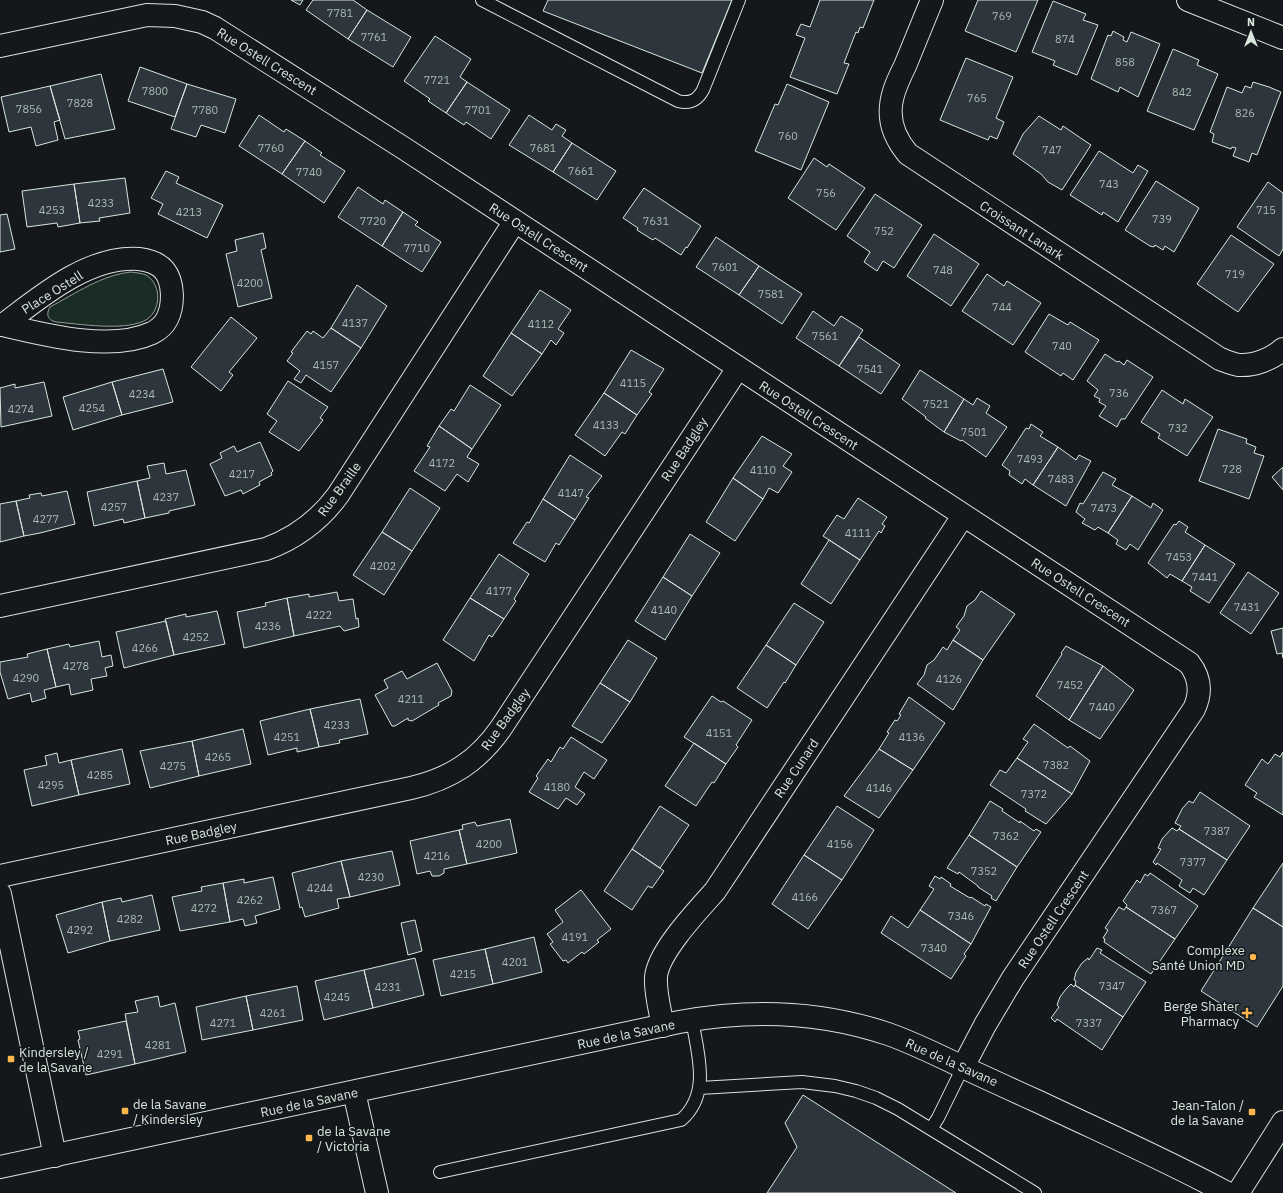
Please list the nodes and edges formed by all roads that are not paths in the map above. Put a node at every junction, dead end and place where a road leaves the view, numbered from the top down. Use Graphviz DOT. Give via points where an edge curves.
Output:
graph roads {
  1 [pos="482,0"];
  2 [pos="739,0"];
  3 [pos="932,0"];
  4 [pos="1188,0"];
  5 [pos="1283,38"];
  6 [pos="0,46"];
  7 [pos="515,221"];
  8 [pos="1,325"];
  9 [pos="1283,348"];
  10 [pos="738,368"];
  11 [pos="963,516"];
  12 [pos="0,606"];
  13 [pos="0,876"];
  14 [pos="0,894"];
  15 [pos="692,1020"];
  16 [pos="663,1026"];
  17 [pos="963,1067"];
  18 [pos="700,1088"];
  19 [pos="354,1092"];
  20 [pos="1283,1122"];
  21 [pos="931,1129"];
  22 [pos="55,1156"];
  23 [pos="0,1167"];
  24 [pos="440,1172"];
  25 [pos="377,1193"];
  26 [pos="1035,1193"];
  27 [pos="1227,1193"];
  28 [pos="1238,1193"];
  1 -- 2 [label="lane" via="678,101 687,102 693,102 703,90"];
  3 -- 9 [label="street, Croissant Lanark" via="894,90 891,107 894,132 908,154 1220,359 1238,365 1249,364 1266,360"];
  4 -- 5 [label="street"];
  6 -- 7 [label="street, Rue Ostell Crescent" via="147,15 175,16 202,22 227,34"];
  7 -- 10 [label="street, Rue Ostell Crescent"];
  7 -- 12 [label="street, Rue Braille" via="338,495 322,515 302,532 266,549"];
  8 -- 8 [label="street, Place Ostell" via="75,340 129,340 155,331 167,320 171,287 164,269 156,264 140,259 117,261 97,266 69,279"];
  10 -- 11 [label="street, Rue Ostell Crescent"];
  10 -- 13 [label="street, Rue Badgley" via="502,728 485,750 464,767 422,786"];
  11 -- 16 [label="street, Rue Cunard" via="714,891 685,925 660,962 656,979"];
  11 -- 17 [label="street, Rue Ostell Crescent" via="1189,663 1197,675 1200,689 1194,709 1013,978"];
  14 -- 22 [label="street"];
  15 -- 16 [label="street, Rue de la Savane"];
  15 -- 17 [label="street, Rue de la Savane" via="772,1013 824,1018 888,1034"];
  15 -- 18 [label="lane" via="699,1056"];
  16 -- 19 [label="street, Rue de la Savane"];
  17 -- 21 [label="lane"];
  17 -- 27 [label="street, Rue de la Savane"];
  18 -- 21 [label="lane" via="802,1082 836,1086 876,1098"];
  18 -- 24 [label="lane" via="693,1108 681,1120"];
  19 -- 22 [label="street, Rue de la Savane"];
  19 -- 25 [label="street"];
  20 -- 28 [label="street"];
  21 -- 26 [label="lane"];
  22 -- 23 [label="street, Rue de la Savane"];
}
